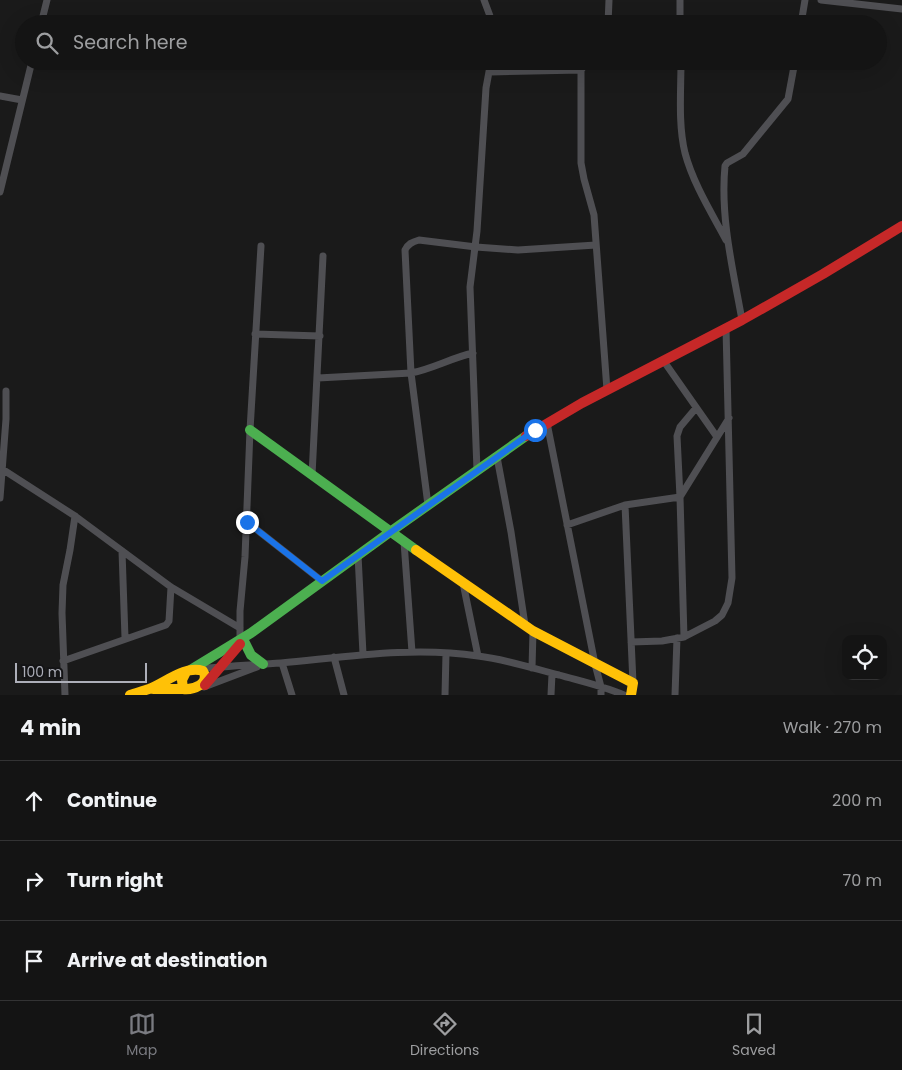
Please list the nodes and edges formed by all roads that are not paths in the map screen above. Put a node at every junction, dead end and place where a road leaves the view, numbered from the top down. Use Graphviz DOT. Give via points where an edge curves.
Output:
graph roads {
  1 [pos="47,0"];
  2 [pos="484,0"];
  3 [pos="609,0"];
  4 [pos="680,0"];
  5 [pos="805,0"];
  6 [pos="821,0"];
  7 [pos="902,9"];
  8 [pos="43,15"];
  9 [pos="490,15"];
  10 [pos="608,15"];
  11 [pos="680,15"];
  12 [pos="802,15"];
  13 [pos="30,70"];
  14 [pos="581,70"];
  15 [pos="681,70"];
  16 [pos="793,70"];
  17 [pos="490,72"];
  18 [pos="0,96"];
  19 [pos="22,100"];
  20 [pos="0,192"];
  21 [pos="902,226"];
  22 [pos="728,244"];
  23 [pos="596,245"];
  24 [pos="261,246"];
  25 [pos="476,247"];
  26 [pos="323,256"];
  27 [pos="742,320"];
  28 [pos="726,328"];
  29 [pos="255,334"];
  30 [pos="320,336"];
  31 [pos="473,353"];
  32 [pos="663,360"];
  33 [pos="411,373"];
  34 [pos="318,378"];
  35 [pos="607,390"];
  36 [pos="6,391"];
  37 [pos="696,408"];
  38 [pos="729,418"];
  39 [pos="547,424"];
  40 [pos="250,430"];
  41 [pos="717,437"];
  42 [pos="497,457"];
  43 [pos="2,469"];
  44 [pos="477,470"];
  45 [pos="312,475"];
  46 [pos="680,496"];
  47 [pos="0,498"];
  48 [pos="428,505"];
  49 [pos="625,505"];
  50 [pos="75,516"];
  51 [pos="247,522"];
  52 [pos="568,525"];
  53 [pos="390,532"];
  54 [pos="404,542"];
  55 [pos="122,551"];
  56 [pos="358,555"];
  57 [pos="322,581"];
  58 [pos="463,583"];
  59 [pos="171,587"];
  60 [pos="240,628"];
  61 [pos="529,628"];
  62 [pos="680,637"];
  63 [pos="125,638"];
  64 [pos="244,639"];
  65 [pos="632,642"];
  66 [pos="412,652"];
  67 [pos="446,653"];
  68 [pos="363,654"];
  69 [pos="478,656"];
  70 [pos="334,657"];
  71 [pos="63,660"];
  72 [pos="282,663"];
  73 [pos="265,664"];
  74 [pos="594,664"];
  75 [pos="220,666"];
  76 [pos="532,668"];
  77 [pos="192,670"];
  78 [pos="552,674"];
  79 [pos="633,683"];
  80 [pos="601,687"];
  81 [pos="149,689"];
  82 [pos="202,689"];
  83 [pos="185,692"];
  84 [pos="64,695"];
  85 [pos="130,695"];
  86 [pos="292,695"];
  87 [pos="344,695"];
  88 [pos="445,695"];
  89 [pos="551,695"];
  90 [pos="601,695"];
  91 [pos="624,695"];
  92 [pos="631,695"];
  93 [pos="675,695"];
  1 -- 8 [label="street"];
  2 -- 9 [label="street"];
  3 -- 10 [label="street"];
  4 -- 11 [label="street"];
  5 -- 12 [label="street"];
  6 -- 7 [label="street"];
  13 -- 19 [label="street"];
  14 -- 17 [label="street"];
  14 -- 23 [label="street" via="581,163 594,215"];
  15 -- 22 [label="street" via="685,152 690,169"];
  16 -- 22 [label="street" via="788,99 745,151 725,166"];
  17 -- 25 [label="street" via="486,88"];
  18 -- 19 [label="street"];
  19 -- 20 [label="street"];
  21 -- 27 [label="street"];
  22 -- 27 [label="street"];
  23 -- 25 [label="street" via="518,250"];
  23 -- 35 [label="street"];
  24 -- 29 [label="street"];
  25 -- 31 [label="street" via="470,287"];
  25 -- 33 [label="street" via="419,240 407,247"];
  26 -- 30 [label="street"];
  27 -- 28 [label="street"];
  28 -- 32 [label="street"];
  28 -- 38 [label="street"];
  29 -- 30 [label="street"];
  29 -- 40 [label="street"];
  30 -- 34 [label="street"];
  31 -- 33 [label="street"];
  31 -- 44 [label="street"];
  32 -- 35 [label="street"];
  32 -- 37 [label="street"];
  33 -- 34 [label="street"];
  33 -- 48 [label="street"];
  34 -- 45 [label="street"];
  35 -- 39 [label="street"];
  36 -- 43 [label="street"];
  37 -- 41 [label="street"];
  37 -- 46 [label="street" via="680,427 677,436"];
  38 -- 41 [label="street"];
  38 -- 62 [label="street" via="732,578 728,604 715,621"];
  39 -- 42 [label="street"];
  39 -- 52 [label="street"];
  40 -- 45 [label="street"];
  40 -- 51 [label="street"];
  41 -- 46 [label="street"];
  42 -- 44 [label="street"];
  42 -- 61 [label="street"];
  43 -- 47 [label="street"];
  43 -- 50 [label="street"];
  44 -- 48 [label="street"];
  45 -- 53 [label="street"];
  46 -- 49 [label="street"];
  46 -- 62 [label="street"];
  48 -- 53 [label="street"];
  49 -- 52 [label="street"];
  49 -- 65 [label="street"];
  50 -- 55 [label="street"];
  50 -- 71 [label="street" via="63,585"];
  51 -- 57 [label="street"];
  51 -- 60 [label="street"];
  52 -- 74 [label="street"];
  53 -- 54 [label="street"];
  53 -- 56 [label="street"];
  54 -- 58 [label="street"];
  54 -- 66 [label="street"];
  55 -- 59 [label="street"];
  55 -- 63 [label="street"];
  56 -- 57 [label="street"];
  56 -- 68 [label="street"];
  57 -- 64 [label="street"];
  58 -- 61 [label="street"];
  58 -- 69 [label="street"];
  59 -- 60 [label="street"];
  59 -- 63 [label="street" via="168,623"];
  60 -- 64 [label="street"];
  61 -- 74 [label="street"];
  61 -- 76 [label="street"];
  62 -- 65 [label="street"];
  62 -- 93 [label="street"];
  63 -- 71 [label="street"];
  64 -- 73 [label="street" via="251,656"];
  64 -- 75 [label="street"];
  64 -- 77 [label="street"];
  65 -- 79 [label="street"];
  66 -- 67 [label="street"];
  66 -- 68 [label="street"];
  67 -- 69 [label="street"];
  67 -- 88 [label="street"];
  68 -- 70 [label="street"];
  69 -- 76 [label="street"];
  70 -- 72 [label="street"];
  70 -- 87 [label="street"];
  71 -- 84 [label="street"];
  72 -- 73 [label="street"];
  72 -- 86 [label="street"];
  73 -- 75 [label="street"];
  73 -- 82 [label="street"];
  74 -- 79 [label="street"];
  74 -- 80 [label="street"];
  75 -- 77 [label="street"];
  75 -- 82 [label="street"];
  76 -- 78 [label="street"];
  77 -- 81 [label="street"];
  77 -- 82 [label="street" via="205,675"];
  77 -- 83 [label="street" via="182,677"];
  78 -- 80 [label="street"];
  78 -- 89 [label="street"];
  79 -- 92 [label="street"];
  80 -- 90 [label="street"];
  80 -- 91 [label="street"];
  81 -- 83 [label="street"];
  81 -- 85 [label="street"];
  82 -- 83 [label="street" via="196,693"];
}
